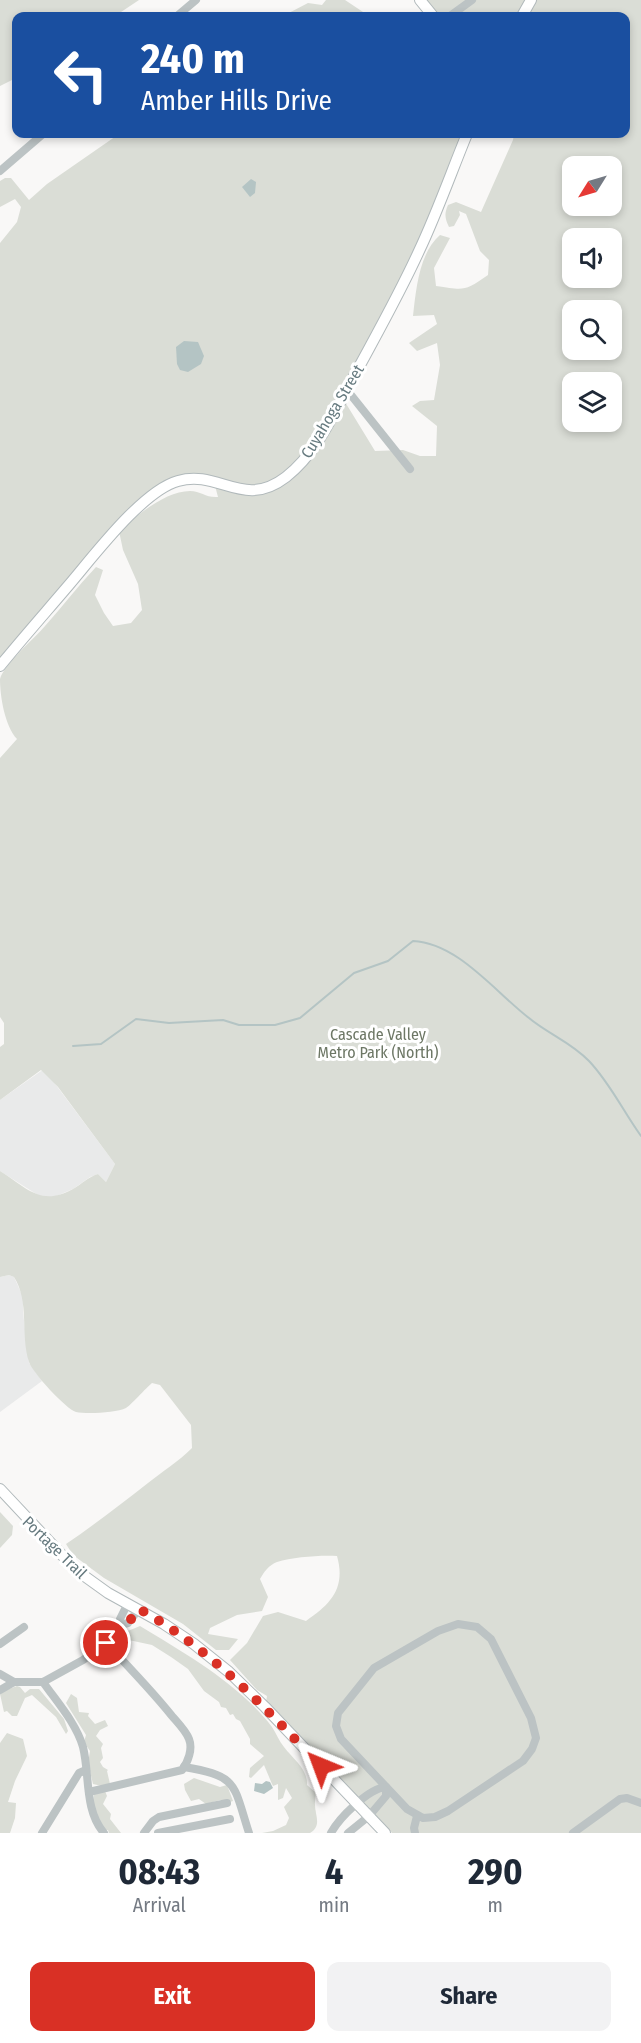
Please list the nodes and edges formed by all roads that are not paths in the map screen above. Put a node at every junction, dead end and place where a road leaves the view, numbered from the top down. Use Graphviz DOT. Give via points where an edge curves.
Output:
graph roads {
  1 [pos="196,0"];
  2 [pos="420,0"];
  3 [pos="472,0"];
  4 [pos="182,12"];
  5 [pos="430,12"];
  6 [pos="456,12"];
  7 [pos="38,138"];
  8 [pos="464,138"];
  9 [pos="0,171"];
  10 [pos="346,390"];
  11 [pos="410,469"];
  12 [pos="0,666"];
  13 [pos="0,1490"];
  14 [pos="128,1604"];
  15 [pos="139,1609"];
  16 [pos="120,1625"];
  17 [pos="24,1628"];
  18 [pos="106,1643"];
  19 [pos="0,1644"];
  20 [pos="0,1674"];
  21 [pos="14,1682"];
  22 [pos="43,1682"];
  23 [pos="0,1690"];
  24 [pos="184,1767"];
  25 [pos="86,1770"];
  26 [pos="386,1787"];
  27 [pos="89,1792"];
  28 [pos="227,1803"];
  29 [pos="357,1803"];
  30 [pos="641,1803"];
  31 [pos="369,1816"];
  32 [pos="417,1816"];
  33 [pos="230,1819"];
  34 [pos="42,1833"];
  35 [pos="104,1833"];
  36 [pos="144,1833"];
  37 [pos="158,1833"];
  38 [pos="249,1833"];
  39 [pos="331,1833"];
  40 [pos="348,1833"];
  41 [pos="385,1833"];
  42 [pos="415,1833"];
  43 [pos="573,1833"];
  1 -- 4 [label="street"];
  2 -- 5 [label="street"];
  3 -- 6 [label="street"];
  7 -- 9 [label="street"];
  8 -- 10 [label="street, Cuyahoga Street" via="415,261"];
  10 -- 11 [label="street"];
  10 -- 12 [label="street, Cuyahoga Street" via="308,455 277,484 244,491 194,478 177,481 153,495 93,557"];
  13 -- 14 [label="street, Portage Trail" via="76,1570"];
  14 -- 15 [label="street, Portage Trail"];
  14 -- 16 [label="street"];
  15 -- 16 [label="street" via="128,1623"];
  15 -- 29 [label="street, Portage Trail" via="229,1672"];
  16 -- 18 [label="street"];
  17 -- 19 [label="street"];
  18 -- 22 [label="street"];
  18 -- 24 [label="street" via="190,1740"];
  20 -- 21 [label="street"];
  21 -- 22 [label="street"];
  21 -- 23 [label="street"];
  22 -- 25 [label="street" via="74,1726 83,1747"];
  24 -- 27 [label="street" via="173,1773"];
  24 -- 38 [label="street" via="207,1771 233,1785"];
  25 -- 27 [label="street"];
  25 -- 34 [label="street" via="79,1773"];
  26 -- 29 [label="street" via="378,1787"];
  26 -- 31 [label="street" via="387,1796"];
  26 -- 32 [label="street"];
  26 -- 32 [label="street" via="338,1735 338,1713 378,1666 448,1626 468,1624 482,1629 496,1647 531,1718 536,1732 534,1743 518,1765 448,1812 428,1818"];
  27 -- 35 [label="street" via="96,1824"];
  28 -- 36 [label="street" via="159,1817"];
  29 -- 31 [label="street, Portage Trail"];
  29 -- 39 [label="street"];
  30 -- 43 [label="street" via="620,1799"];
  31 -- 40 [label="street"];
  31 -- 41 [label="street, Portage Trail"];
  32 -- 42 [label="street"];
  33 -- 37 [label="street"];
}
